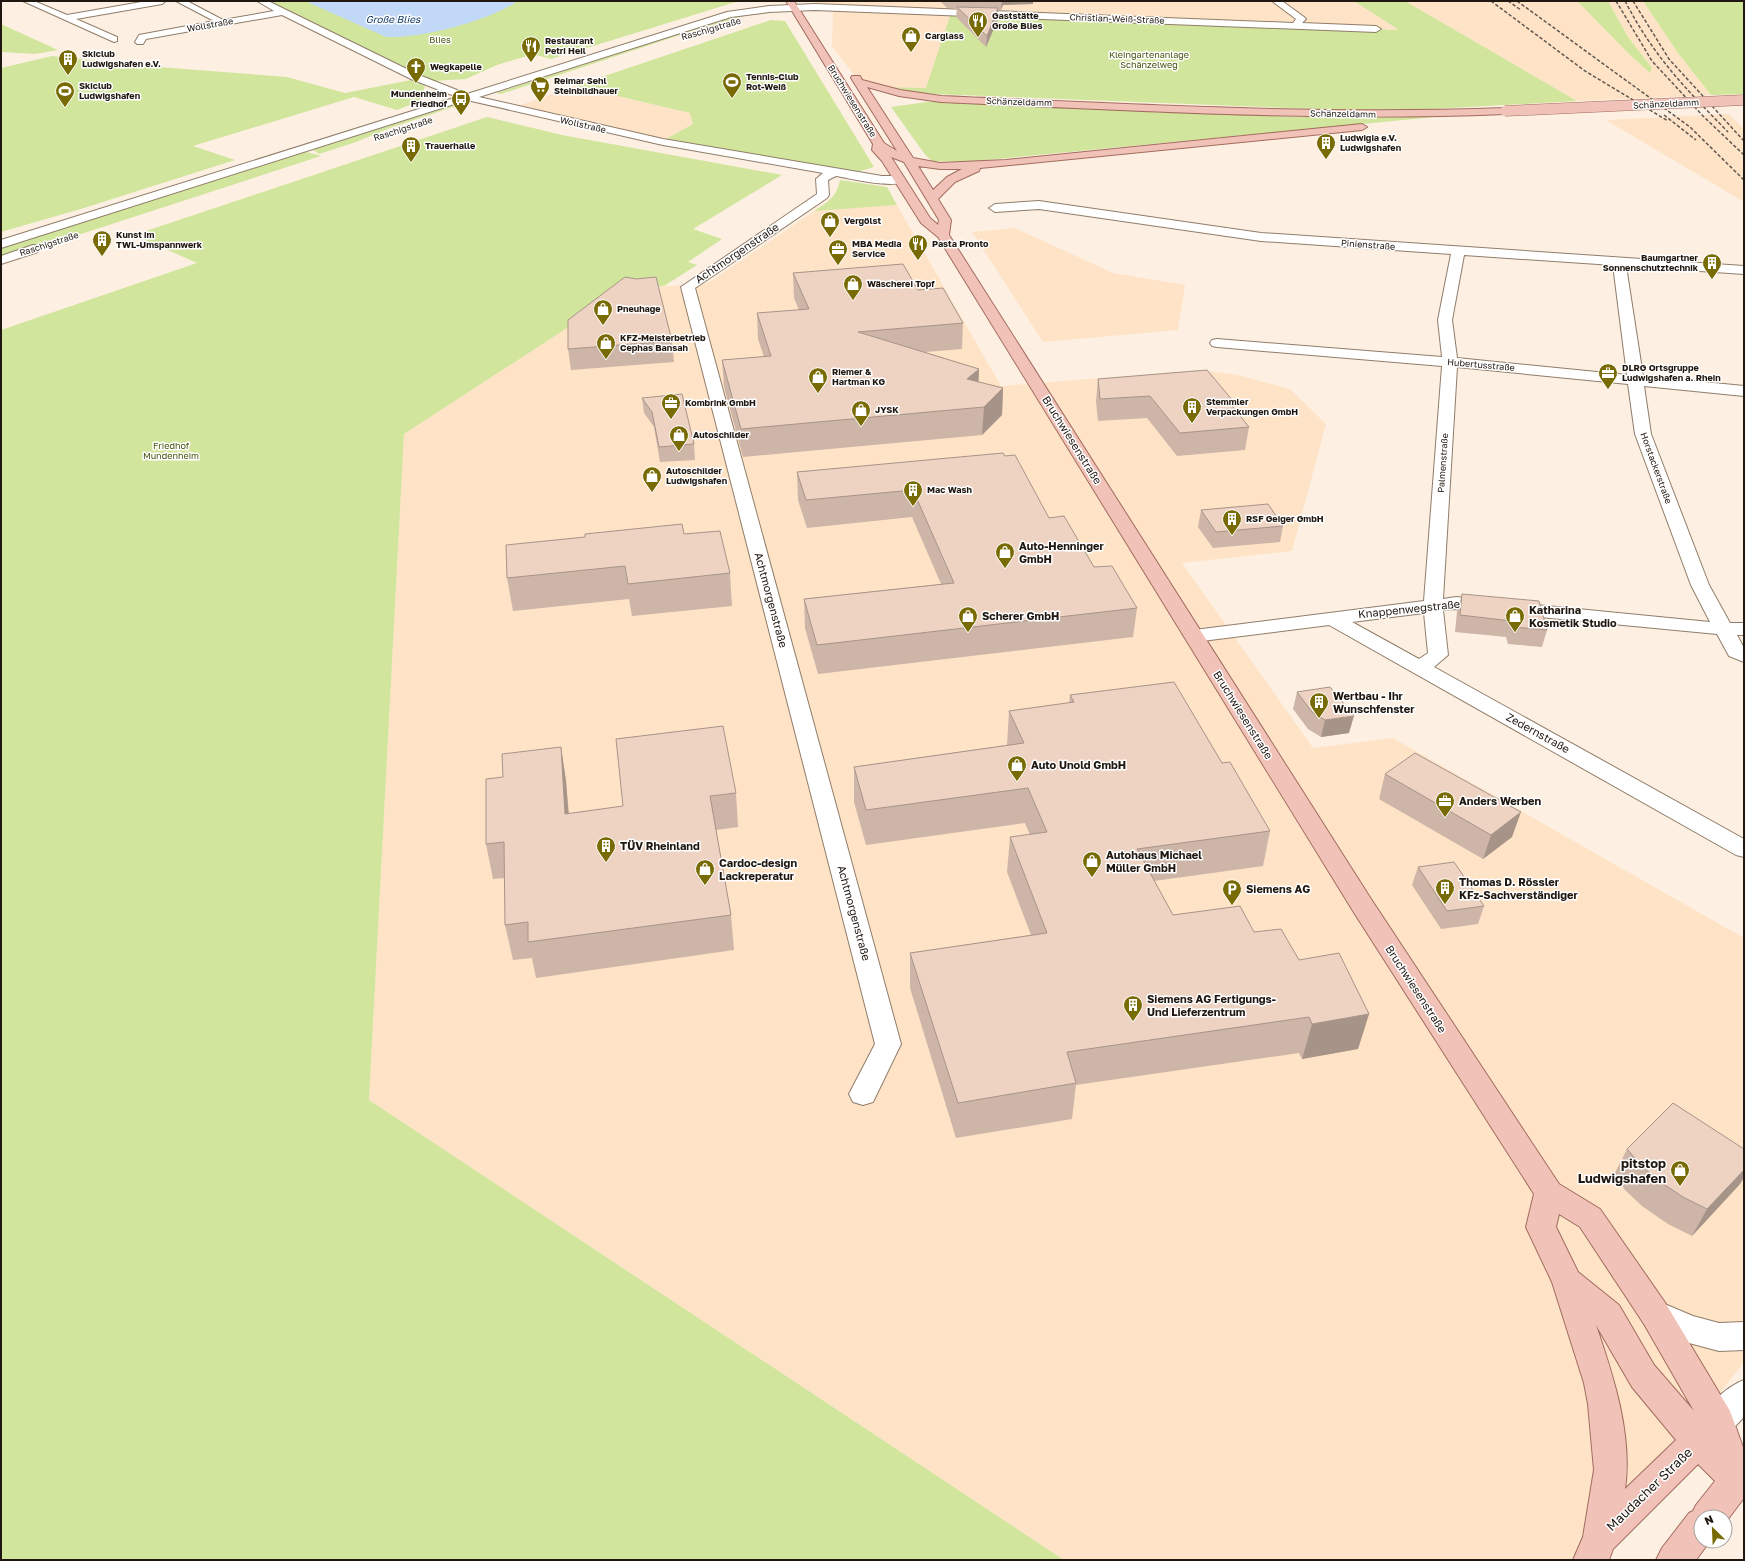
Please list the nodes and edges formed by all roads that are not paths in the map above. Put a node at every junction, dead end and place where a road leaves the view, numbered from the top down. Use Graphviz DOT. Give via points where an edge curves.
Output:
graph roads {
  1 [pos="26,1"];
  2 [pos="110,1"];
  3 [pos="162,1"];
  4 [pos="180,1"];
  5 [pos="261,1"];
  6 [pos="770,1"];
  7 [pos="1276,1"];
  8 [pos="793,7"];
  9 [pos="124,8"];
  10 [pos="807,9"];
  11 [pos="283,12"];
  12 [pos="730,14"];
  13 [pos="138,15"];
  14 [pos="66,18"];
  15 [pos="218,20"];
  16 [pos="1295,26"];
  17 [pos="1376,29"];
  18 [pos="114,39"];
  19 [pos="140,42"];
  20 [pos="850,70"];
  21 [pos="515,82"];
  22 [pos="859,82"];
  23 [pos="432,85"];
  24 [pos="467,97"];
  25 [pos="941,99"];
  26 [pos="1744,100"];
  27 [pos="485,102"];
  28 [pos="898,103"];
  29 [pos="881,106"];
  30 [pos="1744,107"];
  31 [pos="416,113"];
  32 [pos="860,114"];
  33 [pos="430,120"];
  34 [pos="879,144"];
  35 [pos="300,150"];
  36 [pos="321,156"];
  37 [pos="910,162"];
  38 [pos="1006,163"];
  39 [pos="832,173"];
  40 [pos="899,180"];
  41 [pos="933,198"];
  42 [pos="995,208"];
  43 [pos="943,234"];
  44 [pos="1,244"];
  45 [pos="48,245"];
  46 [pos="1458,251"];
  47 [pos="1,260"];
  48 [pos="1619,262"];
  49 [pos="1744,270"];
  50 [pos="1217,343"];
  51 [pos="1450,362"];
  52 [pos="1635,380"];
  53 [pos="1744,391"];
  54 [pos="1433,605"];
  55 [pos="1331,618"];
  56 [pos="1723,629"];
  57 [pos="1744,629"];
  58 [pos="1194,636"];
  59 [pos="1744,656"];
  60 [pos="1421,668"];
  61 [pos="1744,849"];
  62 [pos="863,1094"];
  63 [pos="1549,1193"];
  64 [pos="1568,1282"];
  65 [pos="1655,1314"];
  66 [pos="1744,1336"];
  67 [pos="1744,1396"];
  68 [pos="1708,1432"];
  69 [pos="1744,1446"];
  70 [pos="1742,1479"];
  71 [pos="1715,1509"];
  72 [pos="1693,1535"];
  73 [pos="1596,1548"];
  74 [pos="1674,1560"];
  1 -- 14 [label="street"];
  2 -- 9 [label="street"];
  3 -- 9 [label="street"];
  4 -- 15 [label="street"];
  5 -- 11 [label="street, Wollstraße"];
  6 -- 12 [label="street"];
  7 -- 16 [label="street" via="1301,19"];
  8 -- 10 [label="street, Raschigstraße"];
  8 -- 12 [label="street, Raschigstraße"];
  8 -- 27 [label="street, Raschigstraße" via="715,27"];
  8 -- 32 [label="main road, Bruchwiesenstraße"];
  9 -- 13 [label="street"];
  9 -- 14 [label="street"];
  10 -- 16 [label="street, Christian-Weiß-Straße" via="1100,15"];
  11 -- 19 [label="street, Wollstraße" via="142,37"];
  11 -- 23 [label="street, Wollstraße"];
  12 -- 21 [label="street, Raschigstraße"];
  14 -- 18 [label="street"];
  16 -- 17 [label="street, Christian-Weiß-Straße"];
  20 -- 22 [label="main road, Bruchwiesenstraße"];
  21 -- 23 [label="street" via="473,88"];
  21 -- 24 [label="street, Raschigstraße"];
  22 -- 25 [label="main road, Schänzeldamm" via="895,92"];
  22 -- 29 [label="main road, Bruchwiesenstraße"];
  23 -- 24 [label="street, Wollstraße"];
  23 -- 31 [label="street" via="435,90 434,98"];
  24 -- 27 [label="street, Wollstraße"];
  24 -- 31 [label="street, Raschigstraße"];
  25 -- 26 [label="main road, Schänzeldamm, bridge" via="1307,114 1430,114"];
  25 -- 28 [label="main road, Schänzeldamm"];
  27 -- 33 [label="street, Raschigstraße"];
  27 -- 39 [label="street, Wollstraße" via="662,142"];
  29 -- 32 [label="main road"];
  29 -- 37 [label="main road, Bruchwiesenstraße"];
  30 -- 38 [label="main road, Schänzeldamm" via="1374,126"];
  31 -- 35 [label="street, Raschigstraße"];
  32 -- 34 [label="main road, Bruchwiesenstraße"];
  34 -- 37 [label="main road, Schänzeldamm" via="895,156"];
  34 -- 40 [label="main road, Bruchwiesenstraße" via="878,150 887,159"];
  35 -- 36 [label="street"];
  35 -- 44 [label="street, Raschigstraße"];
  37 -- 38 [label="main road, Schänzeldamm" via="936,166"];
  37 -- 41 [label="main road, Bruchwiesenstraße"];
  38 -- 41 [label="main road, Schänzeldamm" via="954,177 944,184"];
  39 -- 40 [label="street, Wollstraße"];
  39 -- 62 [label="street, Achtmorgenstraße" via="822,179 823,195 688,287 888,1044"];
  40 -- 43 [label="main road, Bruchwiesenstraße" via="925,220"];
  41 -- 43 [label="main road, Bruchwiesenstraße" via="945,220"];
  42 -- 46 [label="street, Pinienstraße" via="1039,205 1261,237"];
  43 -- 58 [label="main road, Bruchwiesenstraße"];
  45 -- 47 [label="street, Raschigstraße"];
  46 -- 48 [label="street, Pinienstraße"];
  46 -- 51 [label="street, Palmenstraße" via="1445,320"];
  48 -- 49 [label="street, Pinienstraße"];
  48 -- 52 [label="street, Horstackerstraße"];
  50 -- 51 [label="street, Hubertusstraße"];
  51 -- 52 [label="street, Hubertusstraße"];
  51 -- 54 [label="street, Palmenstraße"];
  52 -- 53 [label="street, Hubertusstraße"];
  52 -- 56 [label="street, Horstackerstraße" via="1643,434 1700,585"];
  54 -- 55 [label="street, Knappenwegstraße"];
  54 -- 56 [label="street, Knappenwegstraße" via="1456,603"];
  54 -- 60 [label="street, Palmenstraße" via="1438,655"];
  55 -- 58 [label="street, Knappenwegstraße"];
  55 -- 60 [label="street, Zedernstraße"];
  56 -- 57 [label="street, Knappenwegstraße"];
  56 -- 59 [label="street, Horstackerstraße" via="1736,652"];
  58 -- 63 [label="main road, Bruchwiesenstraße" via="1399,964"];
  60 -- 61 [label="street, Zedernstraße"];
  63 -- 64 [label="main road, Maudacher Straße" via="1542,1227"];
  63 -- 65 [label="main road, Maudacher Straße" via="1590,1218"];
  64 -- 68 [label="main road, Maudacher Straße" via="1608,1315 1643,1376"];
  64 -- 73 [label="main road, Maudacher Straße" via="1600,1383 1611,1470"];
  65 -- 66 [label="street" via="1689,1329 1719,1337"];
  65 -- 68 [label="main road, Maudacher Straße"];
  67 -- 68 [label="street, Maudacher Straße"];
  68 -- 69 [label="street"];
  68 -- 70 [label="main road, Maudacher Straße"];
  68 -- 73 [label="main road, Maudacher Straße"];
  70 -- 71 [label="main road, Maudacher Straße"];
  72 -- 74 [label="main road"];
}
